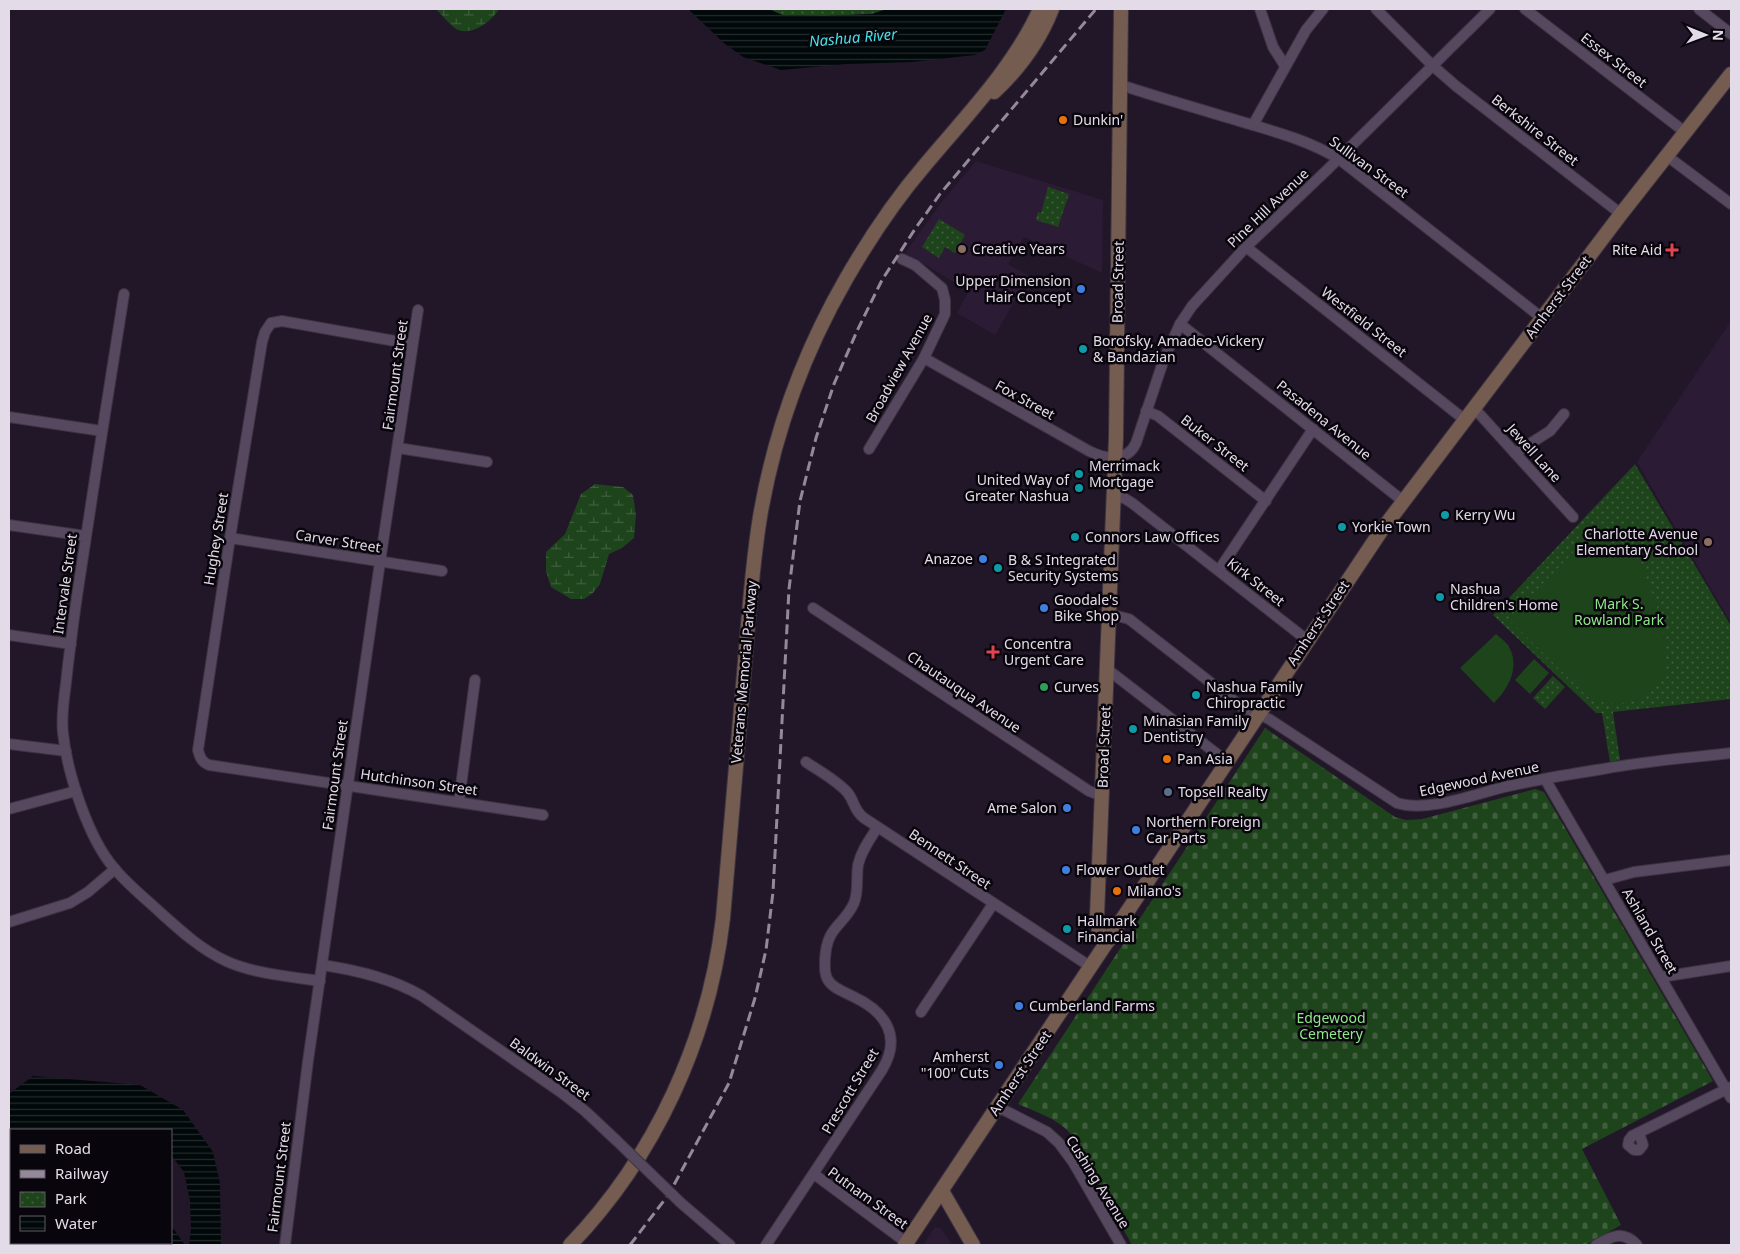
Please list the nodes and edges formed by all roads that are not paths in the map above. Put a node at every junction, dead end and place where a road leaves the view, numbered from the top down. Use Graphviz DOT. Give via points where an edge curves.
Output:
graph roads {
  1 [pos="1040,9"];
  2 [pos="1052,9"];
  3 [pos="1121,9"];
  4 [pos="1260,9"];
  5 [pos="1324,9"];
  6 [pos="1376,9"];
  7 [pos="1490,9"];
  8 [pos="1525,9"];
  9 [pos="1698,9"];
  10 [pos="1731,34"];
  11 [pos="1285,66"];
  12 [pos="1433,66"];
  13 [pos="1731,74"];
  14 [pos="1121,85"];
  15 [pos="968,116"];
  16 [pos="1253,125"];
  17 [pos="1685,132"];
  18 [pos="1668,156"];
  19 [pos="1339,159"];
  20 [pos="1731,204"];
  21 [pos="1621,214"];
  22 [pos="1246,247"];
  23 [pos="902,259"];
  24 [pos="124,294"];
  25 [pos="418,310"];
  26 [pos="1542,318"];
  27 [pos="1180,324"];
  28 [pos="412,344"];
  29 [pos="924,358"];
  30 [pos="1474,408"];
  31 [pos="1146,410"];
  32 [pos="1564,414"];
  33 [pos="9,417"];
  34 [pos="1465,420"];
  35 [pos="1313,429"];
  36 [pos="102,431"];
  37 [pos="398,448"];
  38 [pos="870,449"];
  39 [pos="1515,453"];
  40 [pos="1115,457"];
  41 [pos="488,462"];
  42 [pos="1114,497"];
  43 [pos="1266,501"];
  44 [pos="1402,501"];
  45 [pos="1572,518"];
  46 [pos="9,525"];
  47 [pos="86,536"];
  48 [pos="230,538"];
  49 [pos="380,562"];
  50 [pos="1218,570"];
  51 [pos="442,571"];
  52 [pos="813,608"];
  53 [pos="1109,614"];
  54 [pos="9,635"];
  55 [pos="1307,640"];
  56 [pos="70,644"];
  57 [pos="1107,669"];
  58 [pos="475,680"];
  59 [pos="1258,714"];
  60 [pos="9,744"];
  61 [pos="66,751"];
  62 [pos="1731,753"];
  63 [pos="1226,761"];
  64 [pos="203,762"];
  65 [pos="806,762"];
  66 [pos="1545,779"];
  67 [pos="348,786"];
  68 [pos="76,791"];
  69 [pos="1102,796"];
  70 [pos="459,801"];
  71 [pos="9,809"];
  72 [pos="543,815"];
  73 [pos="877,828"];
  74 [pos="1731,860"];
  75 [pos="114,869"];
  76 [pos="1605,880"];
  77 [pos="993,904"];
  78 [pos="9,922"];
  79 [pos="1108,941"];
  80 [pos="322,965"];
  81 [pos="1731,966"];
  82 [pos="1091,968"];
  83 [pos="1661,977"];
  84 [pos="320,981"];
  85 [pos="921,1012"];
  86 [pos="1730,1091"];
  87 [pos="998,1107"];
  88 [pos="1639,1133"];
  89 [pos="814,1174"];
  90 [pos="942,1191"];
  91 [pos="906,1244"];
  92 [pos="285,1245"];
  93 [pos="570,1245"];
  94 [pos="730,1245"];
  95 [pos="766,1245"];
  96 [pos="973,1245"];
  97 [pos="1121,1245"];
  98 [pos="1596,1245"];
  99 [pos="1637,1245"];
  1 -- 15 [label="main road, Veterans Memorial Parkway" via="1018,49"];
  2 -- 15 [label="main road, Veterans Memorial Parkway" via="1022,63"];
  3 -- 14 [label="main road, Broad Street"];
  4 -- 11 [label="street"];
  5 -- 11 [label="street" via="1306,30"];
  6 -- 12 [label="street, Berkshire Street"];
  7 -- 12 [label="street, Pine Hill Avenue"];
  8 -- 17 [label="street, Essex Street"];
  9 -- 10 [label="street"];
  11 -- 16 [label="street"];
  12 -- 19 [label="street, Pine Hill Avenue"];
  12 -- 21 [label="street, Berkshire Street"];
  13 -- 17 [label="main road, Amherst Street"];
  14 -- 16 [label="street, Sullivan Street"];
  14 -- 40 [label="main road, Broad Street"];
  15 -- 93 [label="main road, Veterans Memorial Parkway" via="911,182 868,243 829,310 792,397 771,464 758,532 723,918 711,987 687,1062 656,1128 625,1178"];
  16 -- 19 [label="street, Sullivan Street" via="1314,145"];
  17 -- 18 [label="main road, Amherst Street"];
  18 -- 20 [label="street"];
  18 -- 21 [label="main road, Amherst Street"];
  19 -- 22 [label="street, Pine Hill Avenue"];
  19 -- 26 [label="street, Sullivan Street"];
  21 -- 26 [label="main road, Amherst Street"];
  22 -- 27 [label="street, Pine Hill Avenue" via="1192,306"];
  22 -- 34 [label="street, Westfield Street"];
  23 -- 29 [label="street, Broadview Avenue" via="942,288 945,300 945,314"];
  24 -- 36 [label="street, Intervale Street"];
  25 -- 28 [label="street, Fairmount Street"];
  26 -- 30 [label="main road, Amherst Street"];
  27 -- 31 [label="street, Pine Hill Avenue" via="1160,367"];
  27 -- 35 [label="street, Pasadena Avenue"];
  28 -- 37 [label="street, Fairmount Street"];
  28 -- 48 [label="street, Hughey Street" via="282,321 271,323 262,342"];
  29 -- 38 [label="street, Broadview Avenue"];
  29 -- 40 [label="street, Fox Street" via="1089,451"];
  30 -- 34 [label="main road, Amherst Street"];
  30 -- 39 [label="street, Jewell Lane"];
  31 -- 40 [label="street, Pine Hill Avenue" via="1133,449 1125,456"];
  31 -- 43 [label="street, Buker Street"];
  32 -- 39 [label="street" via="1550,431"];
  33 -- 36 [label="street"];
  34 -- 44 [label="main road, Amherst Street"];
  35 -- 43 [label="street"];
  35 -- 44 [label="street, Pasadena Avenue"];
  36 -- 47 [label="street, Intervale Street"];
  37 -- 41 [label="street"];
  37 -- 49 [label="street, Fairmount Street"];
  39 -- 45 [label="street, Jewell Lane"];
  40 -- 42 [label="main road, Broad Street"];
  42 -- 50 [label="street, Kirk Street" via="1132,503"];
  42 -- 53 [label="main road, Broad Street"];
  43 -- 50 [label="street"];
  44 -- 55 [label="main road, Amherst Street"];
  46 -- 47 [label="street"];
  47 -- 56 [label="street, Intervale Street"];
  48 -- 49 [label="street, Carver Street"];
  48 -- 64 [label="street, Hughey Street" via="198,750"];
  49 -- 51 [label="street, Carver Street"];
  49 -- 67 [label="street, Fairmount Street"];
  50 -- 55 [label="street, Kirk Street"];
  52 -- 69 [label="street, Chautauqua Avenue" via="1082,786"];
  53 -- 57 [label="main road, Broad Street"];
  53 -- 59 [label="street, Edgewood Avenue" via="1129,619 1242,706"];
  54 -- 56 [label="street"];
  55 -- 59 [label="main road, Amherst Street"];
  56 -- 61 [label="street, Intervale Street" via="63,716"];
  57 -- 63 [label="street"];
  57 -- 69 [label="main road, Broad Street"];
  58 -- 70 [label="street"];
  59 -- 63 [label="main road, Amherst Street"];
  59 -- 66 [label="street, Edgewood Avenue" via="1397,803 1405,805 1433,804"];
  60 -- 61 [label="street"];
  61 -- 68 [label="street, Intervale Street"];
  62 -- 66 [label="street, Edgewood Avenue" via="1605,768"];
  63 -- 79 [label="main road, Amherst Street"];
  64 -- 67 [label="street, Hutchinson Street"];
  65 -- 73 [label="street, Bennett Street" via="845,790 858,814"];
  66 -- 76 [label="street, Ashland Street"];
  67 -- 70 [label="street, Hutchinson Street"];
  67 -- 80 [label="street, Fairmount Street"];
  68 -- 71 [label="street"];
  68 -- 75 [label="street, Intervale Street" via="91,831"];
  69 -- 79 [label="main road, Broad Street" via="1097,918 1099,932"];
  70 -- 72 [label="street, Hutchinson Street"];
  73 -- 77 [label="street, Bennett Street"];
  73 -- 89 [label="street, Prescott Street" via="861,856 854,903 826,943 824,969 833,986 870,1005 882,1016 890,1033 890,1053"];
  74 -- 76 [label="street" via="1634,872"];
  75 -- 78 [label="street" via="70,903"];
  75 -- 84 [label="street, Intervale Street" via="207,951 248,968"];
  76 -- 83 [label="street, Ashland Street"];
  77 -- 82 [label="street, Bennett Street"];
  77 -- 85 [label="street"];
  79 -- 82 [label="main road, Amherst Street"];
  80 -- 84 [label="street, Fairmount Street"];
  80 -- 94 [label="street, Baldwin Street, bridge" via="378,977 422,996 585,1111"];
  81 -- 83 [label="street"];
  82 -- 87 [label="main road, Amherst Street"];
  83 -- 86 [label="street, Ashland Street"];
  84 -- 92 [label="street, Fairmount Street"];
  86 -- 88 [label="street"];
  87 -- 90 [label="main road, Amherst Street"];
  87 -- 97 [label="street, Cushing Avenue" via="1047,1132 1060,1143"];
  89 -- 91 [label="street, Putnam Street"];
  89 -- 95 [label="street, Prescott Street"];
  90 -- 91 [label="main road, Amherst Street"];
  90 -- 96 [label="main road"];
  98 -- 99 [label="street" via="1613,1237 1626,1236"];
}
